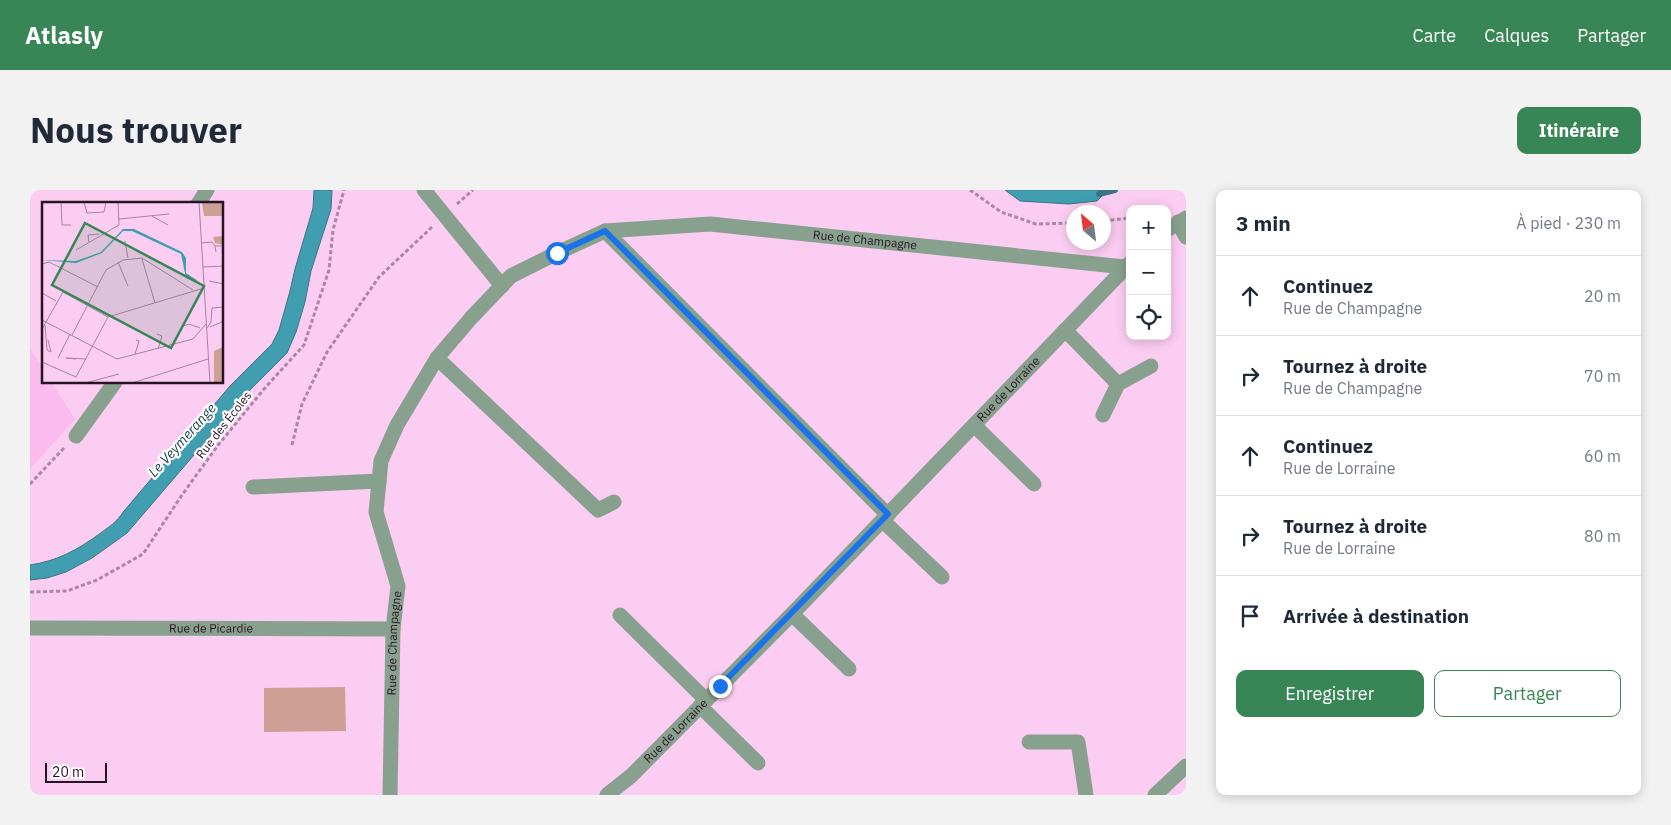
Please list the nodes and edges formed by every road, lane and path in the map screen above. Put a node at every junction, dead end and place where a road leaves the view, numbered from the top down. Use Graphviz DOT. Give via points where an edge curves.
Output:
graph roads {
  1 [pos="207,190"];
  2 [pos="344,190"];
  3 [pos="424,190"];
  4 [pos="473,190"];
  5 [pos="970,190"];
  6 [pos="199,202"];
  7 [pos="444,215"];
  8 [pos="1126,219"];
  9 [pos="1111,221"];
  10 [pos="1066,223"];
  11 [pos="1177,223"];
  12 [pos="605,231"];
  13 [pos="1186,238"];
  14 [pos="1126,265"];
  15 [pos="1126,267"];
  16 [pos="502,286"];
  17 [pos="1065,330"];
  18 [pos="437,358"];
  19 [pos="1151,366"];
  20 [pos="114,384"];
  21 [pos="1118,384"];
  22 [pos="1104,416"];
  23 [pos="974,425"];
  24 [pos="76,436"];
  25 [pos="292,445"];
  26 [pos="379,481"];
  27 [pos="30,484"];
  28 [pos="1034,484"];
  29 [pos="253,487"];
  30 [pos="614,502"];
  31 [pos="886,518"];
  32 [pos="942,577"];
  33 [pos="30,592"];
  34 [pos="792,614"];
  35 [pos="620,615"];
  36 [pos="30,628"];
  37 [pos="393,629"];
  38 [pos="849,669"];
  39 [pos="703,703"];
  40 [pos="1029,742"];
  41 [pos="758,763"];
  42 [pos="1186,766"];
  43 [pos="390,795"];
  44 [pos="607,795"];
  45 [pos="1086,795"];
  46 [pos="1155,795"];
  1 -- 6 [label="street"];
  2 -- 33 [label="path, Rue des Écoles" via="333,230 329,270 304,345 219,444 143,554 97,580 67,591"];
  3 -- 7 [label="street"];
  4 -- 7 [label="path"];
  5 -- 10 [label="path" via="1000,212 1036,224"];
  7 -- 16 [label="street"];
  7 -- 25 [label="path" via="379,277 327,352 302,404"];
  8 -- 9 [label="path"];
  11 -- 13 [label="street"];
  12 -- 14 [label="street, Rue de Champagne" via="710,224"];
  12 -- 16 [label="street, Rue de Champagne" via="511,276"];
  12 -- 31 [label="street"];
  15 -- 17 [label="street, Rue de Lorraine"];
  16 -- 18 [label="street, Rue de Champagne"];
  17 -- 21 [label="street"];
  17 -- 23 [label="street, Rue de Lorraine"];
  18 -- 26 [label="street, Rue de Champagne" via="397,425 381,461"];
  18 -- 30 [label="street" via="598,510"];
  19 -- 21 [label="street"];
  20 -- 24 [label="street"];
  21 -- 22 [label="street"];
  23 -- 28 [label="street"];
  23 -- 31 [label="street, Rue de Lorraine"];
  24 -- 27 [label="path"];
  26 -- 29 [label="street"];
  26 -- 37 [label="street, Rue de Champagne" via="376,512 398,586"];
  31 -- 32 [label="street"];
  31 -- 34 [label="street, Rue de Lorraine"];
  34 -- 38 [label="street"];
  34 -- 39 [label="street, Rue de Lorraine"];
  35 -- 39 [label="street"];
  36 -- 37 [label="street, Rue de Picardie"];
  37 -- 43 [label="street, Rue de Champagne"];
  39 -- 41 [label="street"];
  39 -- 44 [label="street, Rue de Lorraine" via="631,776"];
  40 -- 45 [label="street" via="1078,742"];
  42 -- 46 [label="street"];
}
